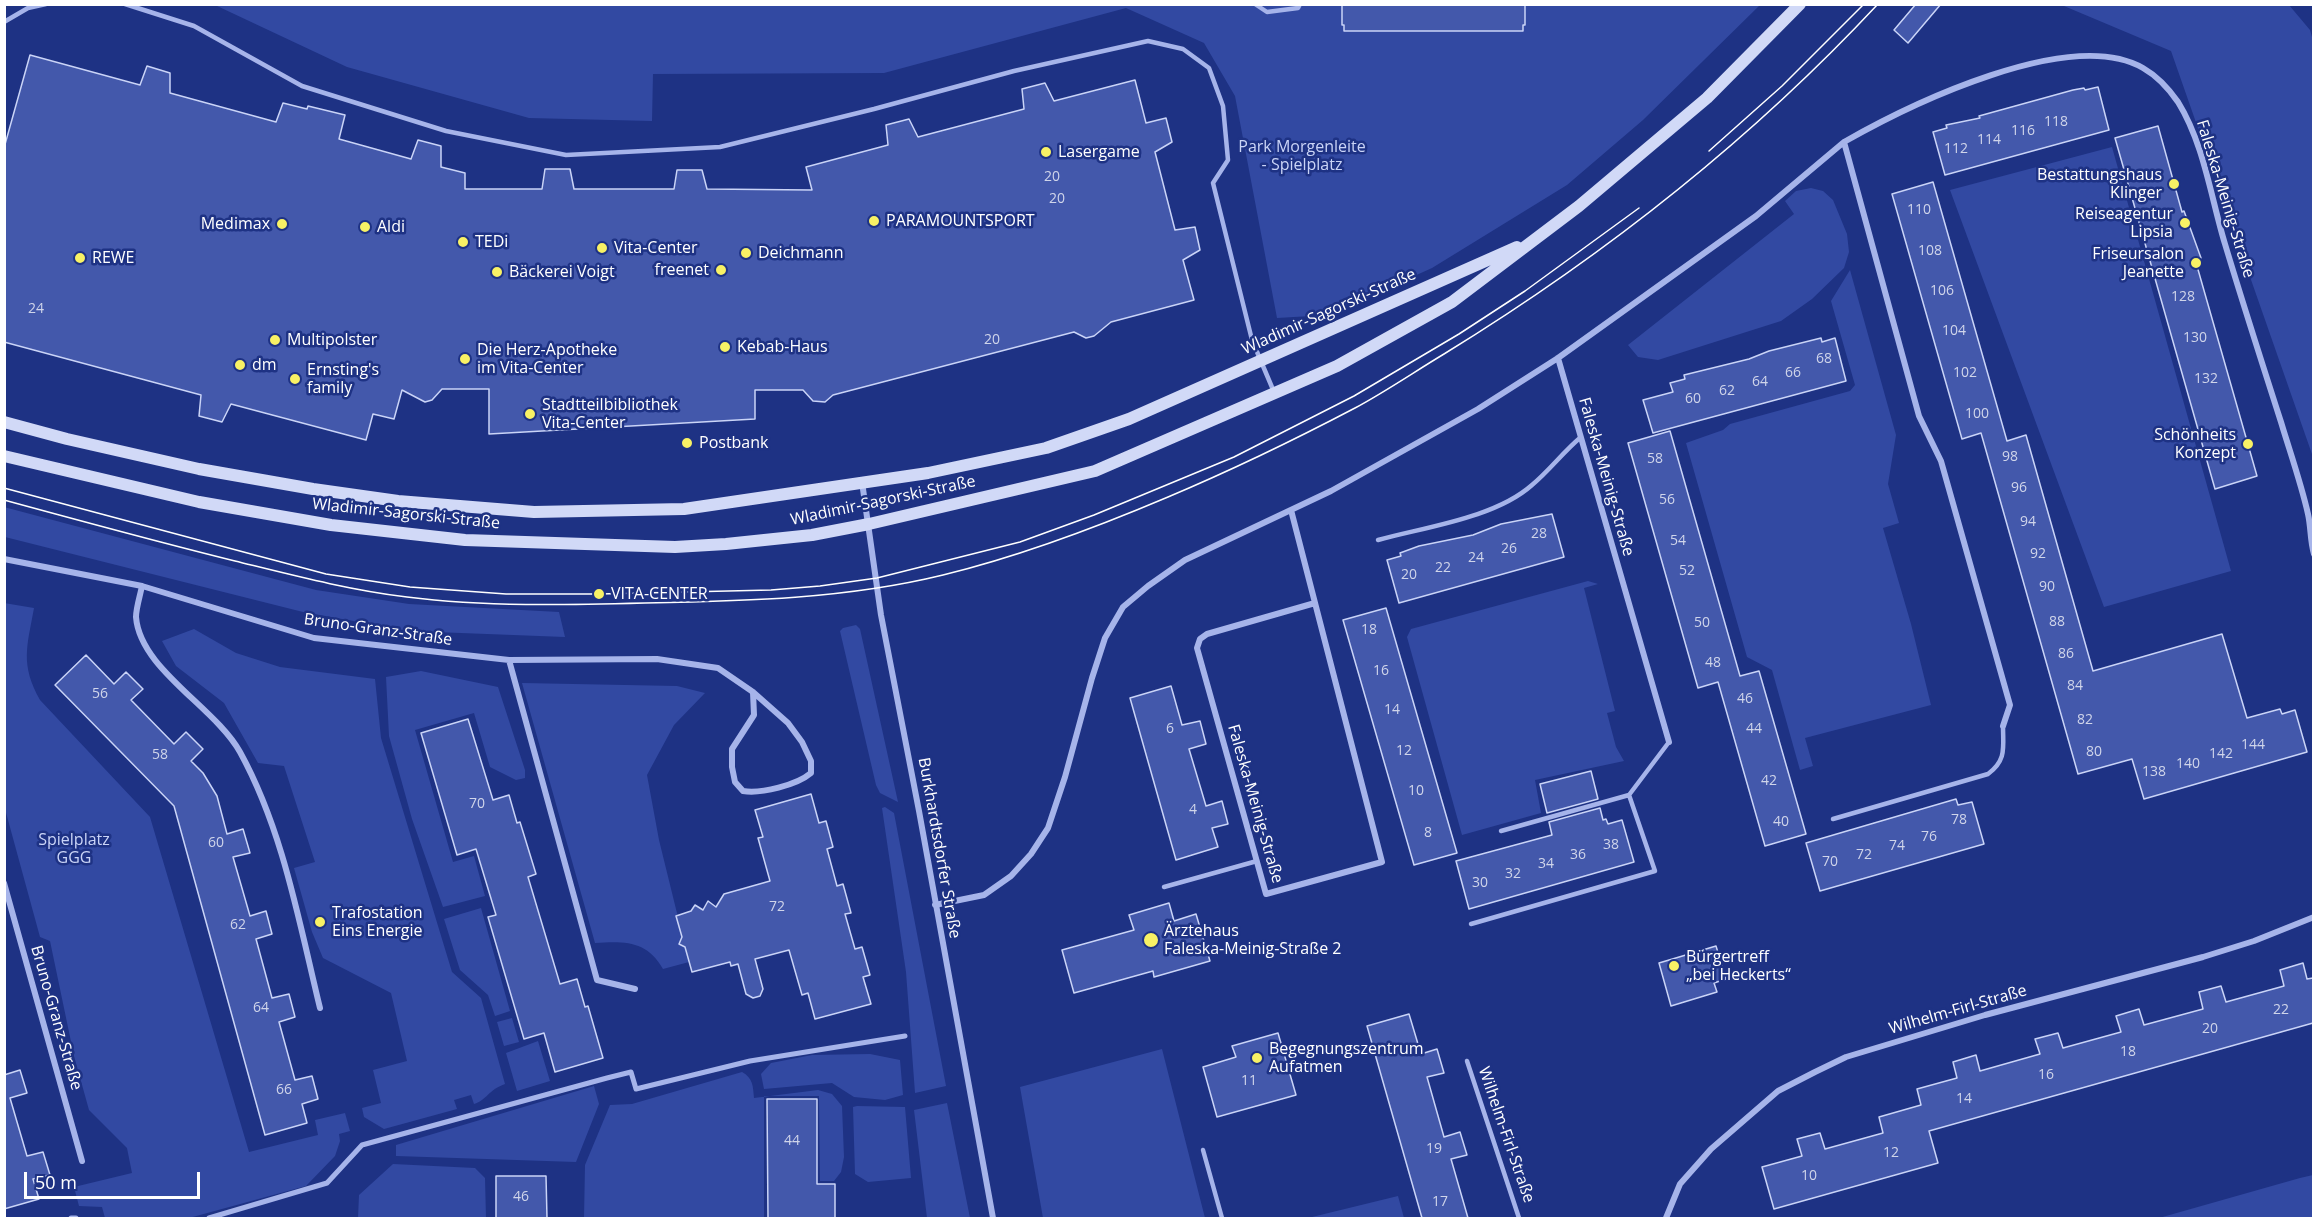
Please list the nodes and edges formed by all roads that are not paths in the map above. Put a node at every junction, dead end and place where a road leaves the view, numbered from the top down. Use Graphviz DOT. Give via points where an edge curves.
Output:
graph roads {
  1 [pos="46,4"];
  2 [pos="125,4"];
  3 [pos="1255,4"];
  4 [pos="1300,4"];
  5 [pos="1800,4"];
  6 [pos="4,22"];
  7 [pos="1844,142"];
  8 [pos="1535,239"];
  9 [pos="1558,358"];
  10 [pos="1261,362"];
  11 [pos="1275,394"];
  12 [pos="4,422"];
  13 [pos="1581,437"];
  14 [pos="4,456"];
  15 [pos="862,482"];
  16 [pos="1291,510"];
  17 [pos="869,524"];
  18 [pos="1378,540"];
  19 [pos="2313,554"];
  20 [pos="4,559"];
  21 [pos="142,586"];
  22 [pos="1315,603"];
  23 [pos="509,660"];
  24 [pos="753,692"];
  25 [pos="2002,726"];
  26 [pos="1669,742"];
  27 [pos="1629,795"];
  28 [pos="1833,819"];
  29 [pos="1501,831"];
  30 [pos="1257,861"];
  31 [pos="4,883"];
  32 [pos="1164,887"];
  33 [pos="935,905"];
  34 [pos="2313,917"];
  35 [pos="1471,924"];
  36 [pos="635,990"];
  37 [pos="321,1008"];
  38 [pos="905,1036"];
  39 [pos="1467,1061"];
  40 [pos="1203,1150"];
  41 [pos="82,1161"];
  42 [pos="209,1218"];
  43 [pos="993,1218"];
  44 [pos="1222,1218"];
  45 [pos="1520,1218"];
  46 [pos="1666,1218"];
  1 -- 6 [label="lane" via="28,8"];
  2 -- 10 [label="lane" via="194,26 302,86 446,131 566,154 720,147 1014,71 1148,42 1183,49 1209,68 1223,106 1228,160 1213,183"];
  3 -- 4 [label="lane" via="1267,12 1298,8"];
  5 -- 8 [label="main road, Wladimir-Sagorski-Straße" via="1707,98"];
  7 -- 9 [label="street, Faleska-Meinig-Straße" via="1756,216"];
  7 -- 19 [label="street, Faleska-Meinig-Straße" via="1886,118 1979,78 2071,56 2120,59 2142,67 2162,82 2178,103 2197,146 2295,468 2308,515"];
  7 -- 25 [label="street" via="1919,416 1941,460 2010,705"];
  8 -- 10 [label="main road, Wladimir-Sagorski-Straße"];
  8 -- 11 [label="main road, Wladimir-Sagorski-Straße" via="1452,302 1337,366"];
  9 -- 13 [label="street, Faleska-Meinig-Straße"];
  9 -- 16 [label="street, Faleska-Meinig-Straße" via="1478,409"];
  10 -- 11 [label="lane"];
  10 -- 15 [label="main road, Wladimir-Sagorski-Straße" via="1129,419 1046,448 928,473"];
  11 -- 17 [label="main road, Wladimir-Sagorski-Straße" via="1095,471"];
  12 -- 15 [label="main road, Wladimir-Sagorski-Straße" via="200,469 313,489 398,501 534,512 684,509"];
  13 -- 18 [label="lane" via="1533,485 1511,500 1489,511"];
  13 -- 26 [label="street, Faleska-Meinig-Straße"];
  14 -- 17 [label="main road, Wladimir-Sagorski-Straße" via="199,502 331,525 465,540 675,547 803,536"];
  15 -- 17 [label="street, Burkhardtsdorfer Straße"];
  16 -- 22 [label="street, Faleska-Meinig-Straße"];
  16 -- 33 [label="street, Faleska-Meinig-Straße" via="1185,560 1124,607 1105,638 1048,828 1011,876 984,895"];
  17 -- 33 [label="street, Burkhardtsdorfer Straße" via="881,615"];
  20 -- 21 [label="street, Bruno-Granz-Straße"];
  21 -- 23 [label="street, Bruno-Granz-Straße" via="314,638"];
  21 -- 37 [label="street" via="136,615 140,637 151,657 239,750 261,796 279,845"];
  22 -- 30 [label="street, Faleska-Meinig-Straße" via="1207,634 1197,648"];
  22 -- 30 [label="street, Faleska-Meinig-Straße" via="1382,862 1266,894"];
  23 -- 24 [label="street, Bruno-Granz-Straße" via="657,659 717,668"];
  23 -- 36 [label="street" via="597,980"];
  24 -- 24 [label="street, Bruno-Granz-Straße" via="788,723 802,742 812,761 811,773 803,780 754,793 743,791 735,782 732,749 754,715"];
  25 -- 28 [label="lane" via="2004,757 1988,774"];
  26 -- 27 [label="lane"];
  27 -- 29 [label="lane"];
  27 -- 35 [label="lane" via="1655,871"];
  30 -- 32 [label="lane"];
  31 -- 41 [label="street, Bruno-Granz-Straße"];
  33 -- 43 [label="street, Burkhardtsdorfer Straße"];
  34 -- 46 [label="street, Wilhelm-Firl-Straße" via="2254,941 1846,1057 1778,1091 1711,1149 1680,1184"];
  38 -- 42 [label="street" via="750,1062 636,1089 631,1072 607,1078 362,1145 327,1183"];
  39 -- 45 [label="lane, Wilhelm-Firl-Straße"];
  40 -- 44 [label="lane"];
}
